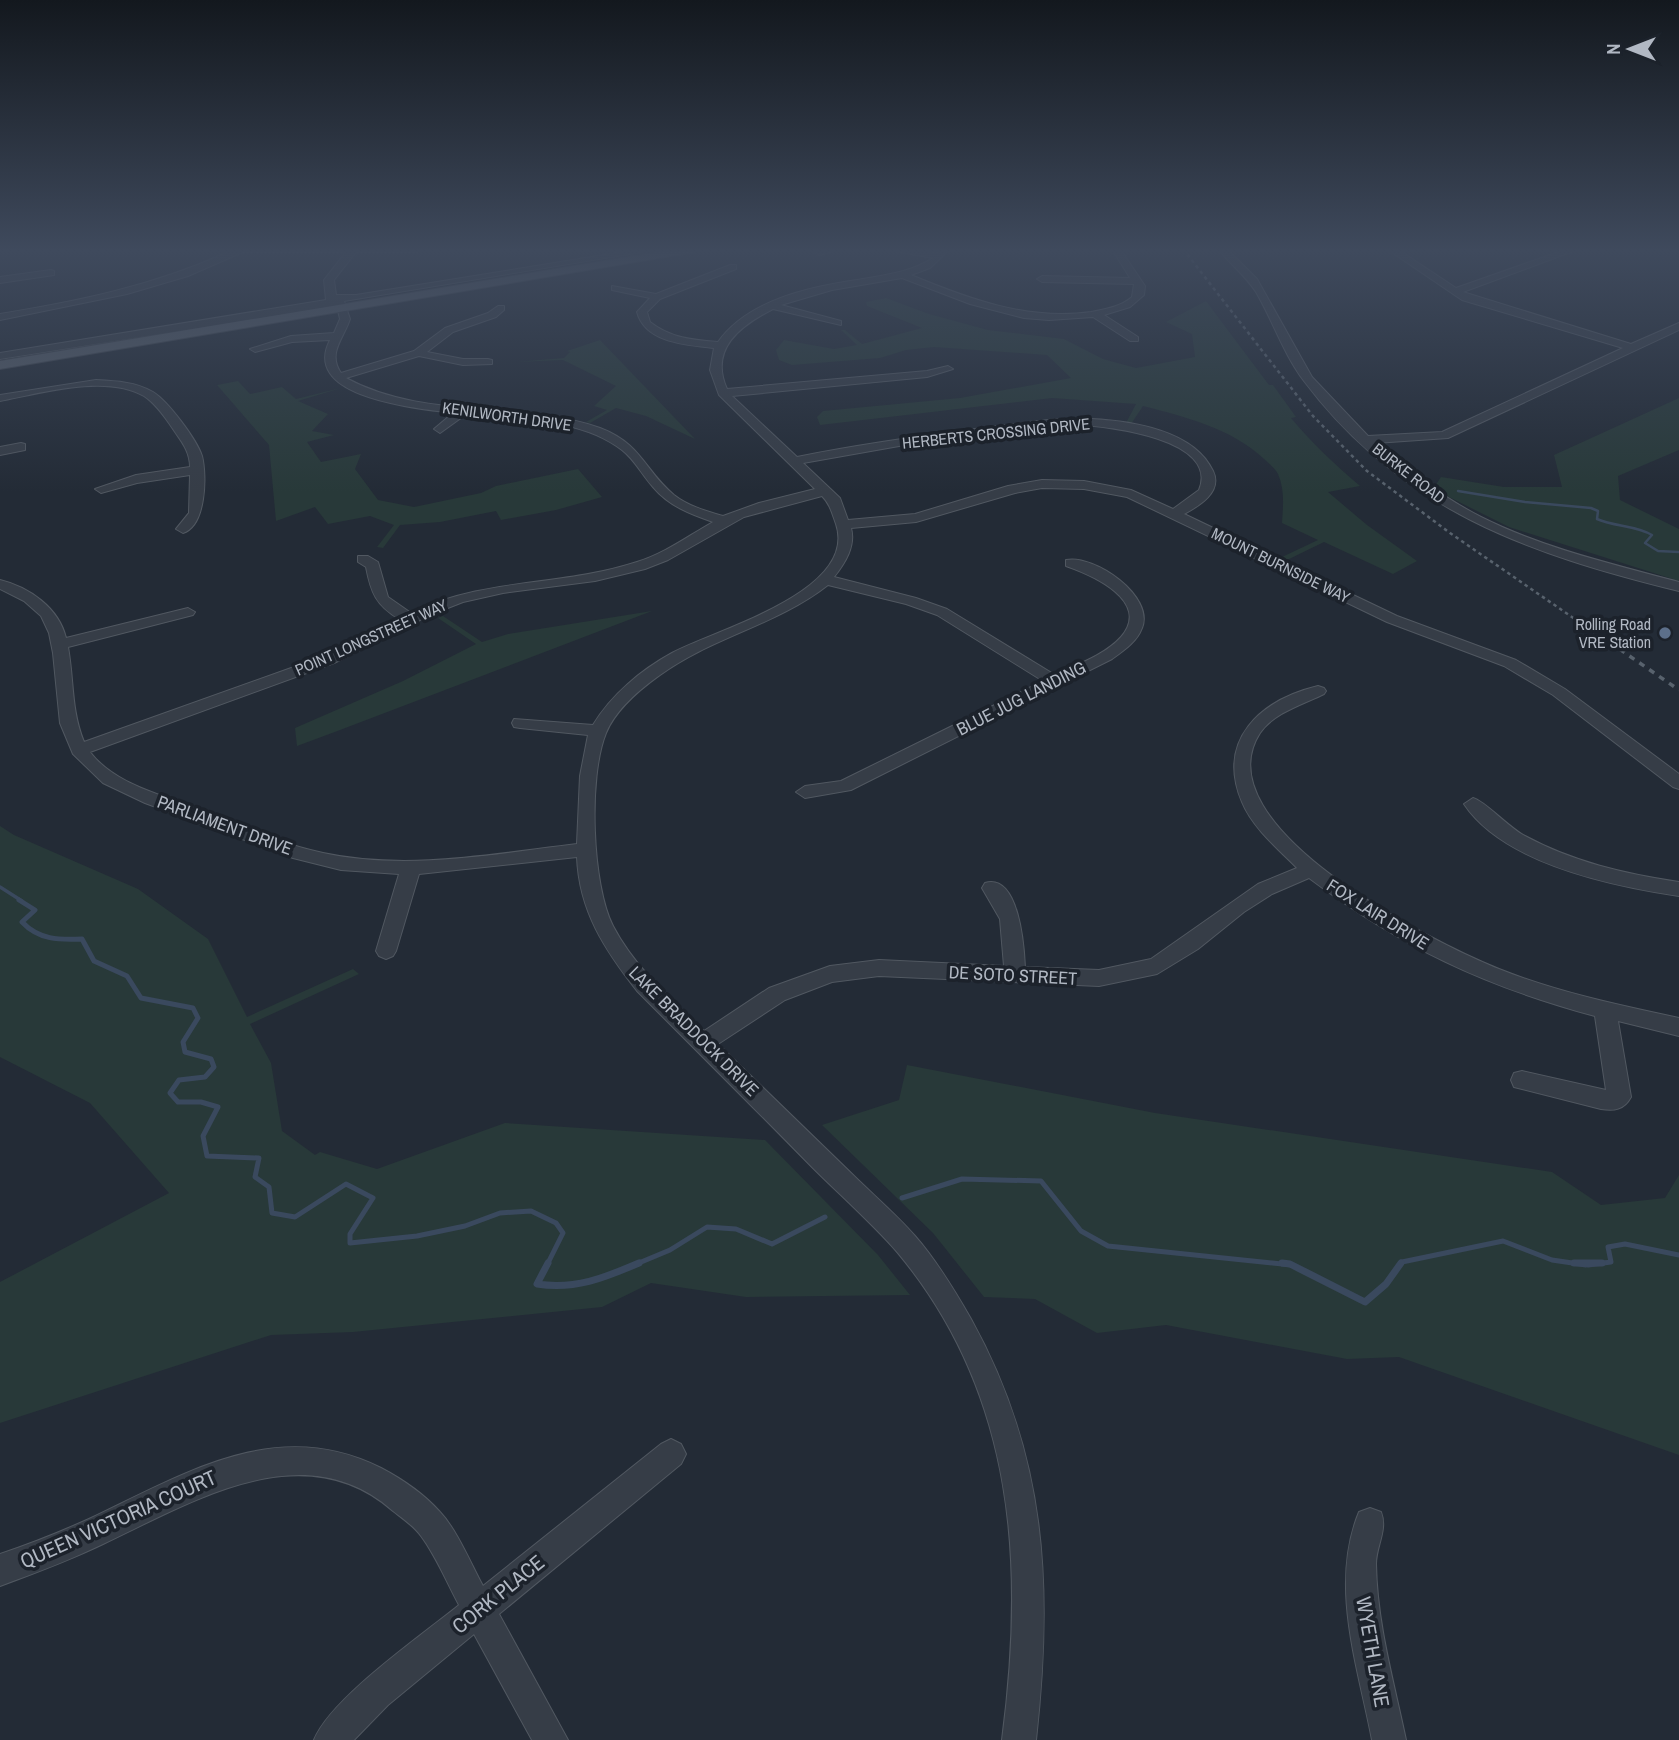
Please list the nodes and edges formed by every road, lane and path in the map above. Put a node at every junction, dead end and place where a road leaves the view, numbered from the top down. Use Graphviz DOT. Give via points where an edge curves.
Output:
graph roads {
  1 [pos="162,330"];
  2 [pos="176,330"];
  3 [pos="186,330"];
  4 [pos="340,330"];
  5 [pos="449,330"];
  6 [pos="657,330"];
  7 [pos="735,330"];
  8 [pos="1121,330"];
  9 [pos="1281,330"];
  10 [pos="1573,330"];
  11 [pos="1670,330"];
  12 [pos="338,335"];
  13 [pos="1134,339"];
  14 [pos="92,345"];
  15 [pos="720,345"];
  16 [pos="52,348"];
  17 [pos="1633,348"];
  18 [pos="255,349"];
  19 [pos="418,353"];
  20 [pos="0,358"];
  21 [pos="488,362"];
  22 [pos="0,365"];
  23 [pos="948,369"];
  24 [pos="337,377"];
  25 [pos="723,393"];
  26 [pos="0,398"];
  27 [pos="465,410"];
  28 [pos="440,429"];
  29 [pos="1367,440"];
  30 [pos="22,447"];
  31 [pos="0,451"];
  32 [pos="796,461"];
  33 [pos="196,470"];
  34 [pos="102,489"];
  35 [pos="825,491"];
  36 [pos="1175,514"];
  37 [pos="723,521"];
  38 [pos="846,524"];
  39 [pos="183,529"];
  40 [pos="363,559"];
  41 [pos="1071,563"];
  42 [pos="827,580"];
  43 [pos="0,584"];
  44 [pos="1679,587"];
  45 [pos="188,612"];
  46 [pos="410,619"];
  47 [pos="60,643"];
  48 [pos="1054,681"];
  49 [pos="1318,691"];
  50 [pos="520,723"];
  51 [pos="599,731"];
  52 [pos="79,750"];
  53 [pos="1679,783"];
  54 [pos="805,792"];
  55 [pos="1473,804"];
  56 [pos="585,850"];
  57 [pos="411,867"];
  58 [pos="1310,870"];
  59 [pos="992,888"];
  60 [pos="1679,889"];
  61 [pos="386,951"];
  62 [pos="1014,975"];
  63 [pos="1605,1010"];
  64 [pos="1679,1027"];
  65 [pos="705,1042"];
  66 [pos="1522,1080"];
  67 [pos="671,1454"];
  68 [pos="1370,1522"];
  69 [pos="0,1570"];
  70 [pos="479,1609"];
  71 [pos="331,1740"];
  72 [pos="551,1740"];
  73 [pos="1019,1740"];
  74 [pos="1389,1740"];
  1 -- 16 [label="street"];
  2 -- 14 [label="main road"];
  3 -- 22 [label="main road"];
  4 -- 12 [label="street"];
  5 -- 19 [label="street"];
  6 -- 15 [label="street" via="678,339"];
  7 -- 15 [label="street"];
  8 -- 13 [label="street"];
  9 -- 29 [label="street, BURKE ROAD" via="1300,368"];
  10 -- 17 [label="street"];
  11 -- 17 [label="street"];
  12 -- 18 [label="street" via="291,339"];
  12 -- 24 [label="street" via="329,360"];
  14 -- 16 [label="main road"];
  14 -- 20 [label="main road"];
  15 -- 25 [label="street" via="714,361"];
  16 -- 20 [label="street"];
  17 -- 29 [label="street" via="1444,435"];
  19 -- 21 [label="street"];
  19 -- 24 [label="street"];
  23 -- 25 [label="street"];
  24 -- 27 [label="street, KENILWORTH DRIVE" via="381,398"];
  25 -- 32 [label="street"];
  26 -- 33 [label="street" via="86,385 138,390 157,401 192,448"];
  27 -- 28 [label="street"];
  27 -- 37 [label="street, KENILWORTH DRIVE" via="563,422 600,433 639,457 671,499"];
  29 -- 44 [label="street, BURKE ROAD" via="1425,489 1480,522 1545,548"];
  30 -- 31 [label="street"];
  32 -- 35 [label="street"];
  32 -- 36 [label="street, HERBERTS CROSSING DRIVE" via="941,436 1065,423 1112,424 1167,438 1202,462 1209,475 1207,488 1198,500"];
  33 -- 34 [label="street"];
  33 -- 39 [label="street" via="196,513"];
  35 -- 37 [label="street, POINT LONGSTREET WAY"];
  35 -- 38 [label="street"];
  36 -- 38 [label="street, MOUNT BURNSIDE WAY" via="1124,492 1060,484 1013,489 916,518"];
  36 -- 53 [label="street, MOUNT BURNSIDE WAY" via="1392,620 1484,651 1521,669 1559,692"];
  37 -- 46 [label="street, POINT LONGSTREET WAY" via="671,553 641,565 476,594"];
  38 -- 42 [label="street, LAKE BRADDOCK DRIVE" via="843,550"];
  40 -- 46 [label="street" via="373,565 381,600"];
  41 -- 48 [label="street, BLUE JUG LANDING" via="1100,572 1123,589 1136,614 1135,627 1114,652"];
  42 -- 48 [label="street" via="942,612"];
  42 -- 51 [label="street, LAKE BRADDOCK DRIVE" via="779,612 662,666 629,693"];
  43 -- 47 [label="street, PARLIAMENT DRIVE" via="29,596 47,610"];
  45 -- 47 [label="street"];
  46 -- 52 [label="street, POINT LONGSTREET WAY" via="331,659"];
  47 -- 52 [label="street, PARLIAMENT DRIVE" via="68,721"];
  48 -- 54 [label="street, BLUE JUG LANDING" via="845,786"];
  49 -- 58 [label="street, FOX LAIR DRIVE" via="1262,722 1245,744 1241,766 1245,789 1259,813"];
  50 -- 51 [label="street"];
  51 -- 56 [label="street, LAKE BRADDOCK DRIVE" via="589,772"];
  52 -- 57 [label="street, PARLIAMENT DRIVE" via="94,768 119,785 276,846 342,863"];
  55 -- 60 [label="street" via="1507,833 1564,860 1615,877"];
  56 -- 57 [label="street, PARLIAMENT DRIVE"];
  56 -- 65 [label="street, LAKE BRADDOCK DRIVE" via="594,909 615,949 644,985"];
  57 -- 61 [label="street"];
  58 -- 62 [label="street, DE SOTO STREET" via="1265,890 1157,966 1099,978"];
  58 -- 63 [label="street, FOX LAIR DRIVE" via="1367,911 1436,951 1509,982"];
  59 -- 62 [label="street" via="1006,904 1012,921"];
  62 -- 65 [label="street, DE SOTO STREET" via="879,968 830,974 777,994"];
  63 -- 64 [label="street, FOX LAIR DRIVE"];
  63 -- 66 [label="street" via="1619,1097 1601,1099"];
  65 -- 73 [label="street, LAKE BRADDOCK DRIVE" via="907,1245 948,1300 982,1363 1016,1466 1025,1516 1031,1636"];
  67 -- 70 [label="street, CORK PLACE"];
  68 -- 74 [label="street, WYETH LANE" via="1361,1559 1361,1598"];
  69 -- 70 [label="street, QUEEN VICTORIA COURT" via="219,1473 297,1460 334,1463 367,1474 409,1500 431,1524"];
  70 -- 71 [label="street, CORK PLACE" via="376,1693"];
  70 -- 72 [label="street, QUEEN VICTORIA COURT"];
}
